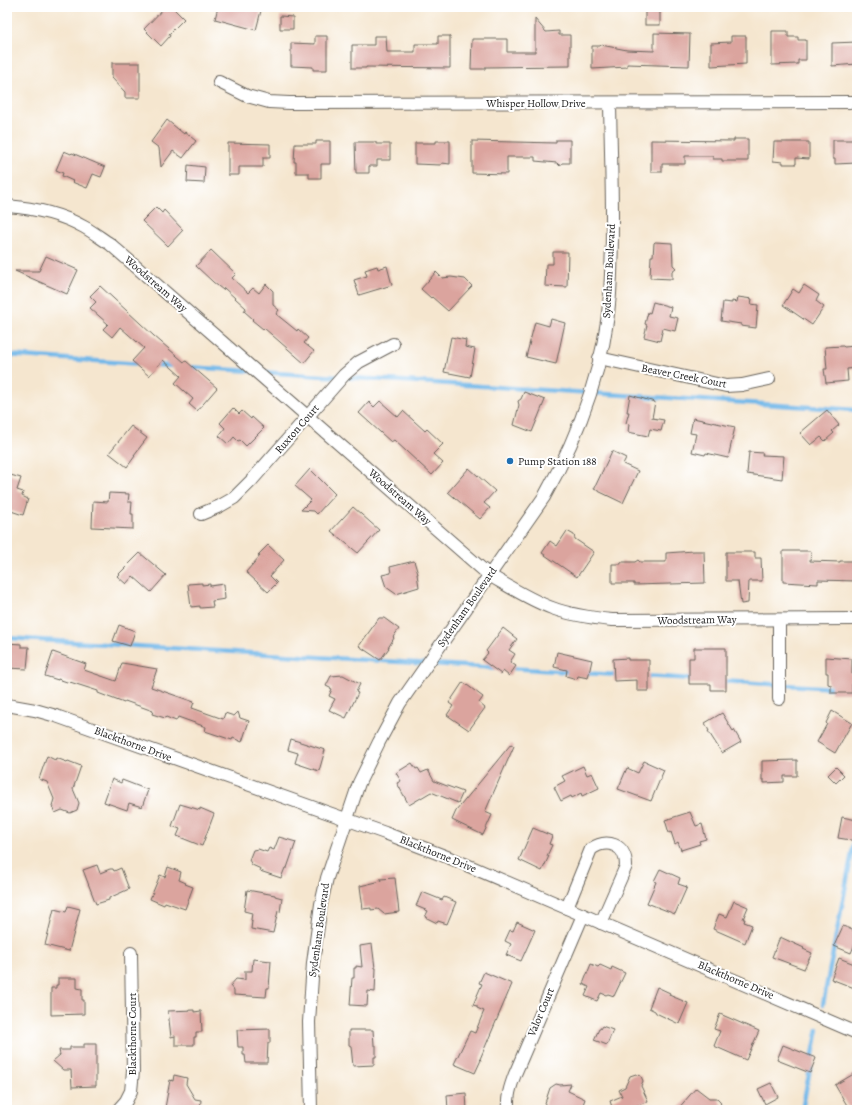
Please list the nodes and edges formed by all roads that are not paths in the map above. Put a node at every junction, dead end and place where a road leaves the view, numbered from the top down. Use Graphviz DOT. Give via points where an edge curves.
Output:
graph roads {
  1 [pos="219,82"];
  2 [pos="610,102"];
  3 [pos="857,102"];
  4 [pos="7,206"];
  5 [pos="393,344"];
  6 [pos="599,358"];
  7 [pos="769,379"];
  8 [pos="308,416"];
  9 [pos="200,514"];
  10 [pos="489,575"];
  11 [pos="857,619"];
  12 [pos="779,620"];
  13 [pos="779,699"];
  14 [pos="7,705"];
  15 [pos="346,819"];
  16 [pos="566,908"];
  17 [pos="583,915"];
  18 [pos="601,923"];
  19 [pos="131,953"];
  20 [pos="857,1032"];
  21 [pos="118,1110"];
  22 [pos="311,1110"];
  23 [pos="508,1110"];
  1 -- 2 [label="street, Whisper Hollow Drive" via="247,96 289,104"];
  2 -- 3 [label="street, Whisper Hollow Drive"];
  2 -- 6 [label="street, Sydenham Boulevard" via="610,295"];
  4 -- 8 [label="street, Woodstream Way" via="56,215 84,227 110,244"];
  5 -- 8 [label="street, Ruxton Court" via="359,362 344,374"];
  6 -- 7 [label="street, Beaver Creek Court" via="726,386"];
  6 -- 10 [label="street, Sydenham Boulevard" via="581,420 560,469 534,512"];
  8 -- 9 [label="street, Ruxton Court" via="234,498"];
  8 -- 10 [label="street, Woodstream Way"];
  10 -- 12 [label="street, Woodstream Way" via="552,608 596,618 635,621"];
  10 -- 15 [label="street, Sydenham Boulevard" via="400,703 359,783"];
  11 -- 12 [label="street, Woodstream Way"];
  12 -- 13 [label="street"];
  14 -- 15 [label="street, Blackthorne Drive" via="56,716"];
  15 -- 16 [label="street, Blackthorne Drive" via="455,860"];
  15 -- 22 [label="street, Sydenham Boulevard" via="321,904 313,963 309,1022"];
  16 -- 17 [label="street, Blackthorne Drive"];
  16 -- 18 [label="street" via="590,849 610,844 624,853 626,866"];
  17 -- 18 [label="street, Blackthorne Drive"];
  17 -- 23 [label="street, Valor Court" via="515,1074 507,1100"];
  18 -- 20 [label="street, Blackthorne Drive"];
  19 -- 21 [label="street, Blackthorne Court" via="133,1071 131,1091"];
}
